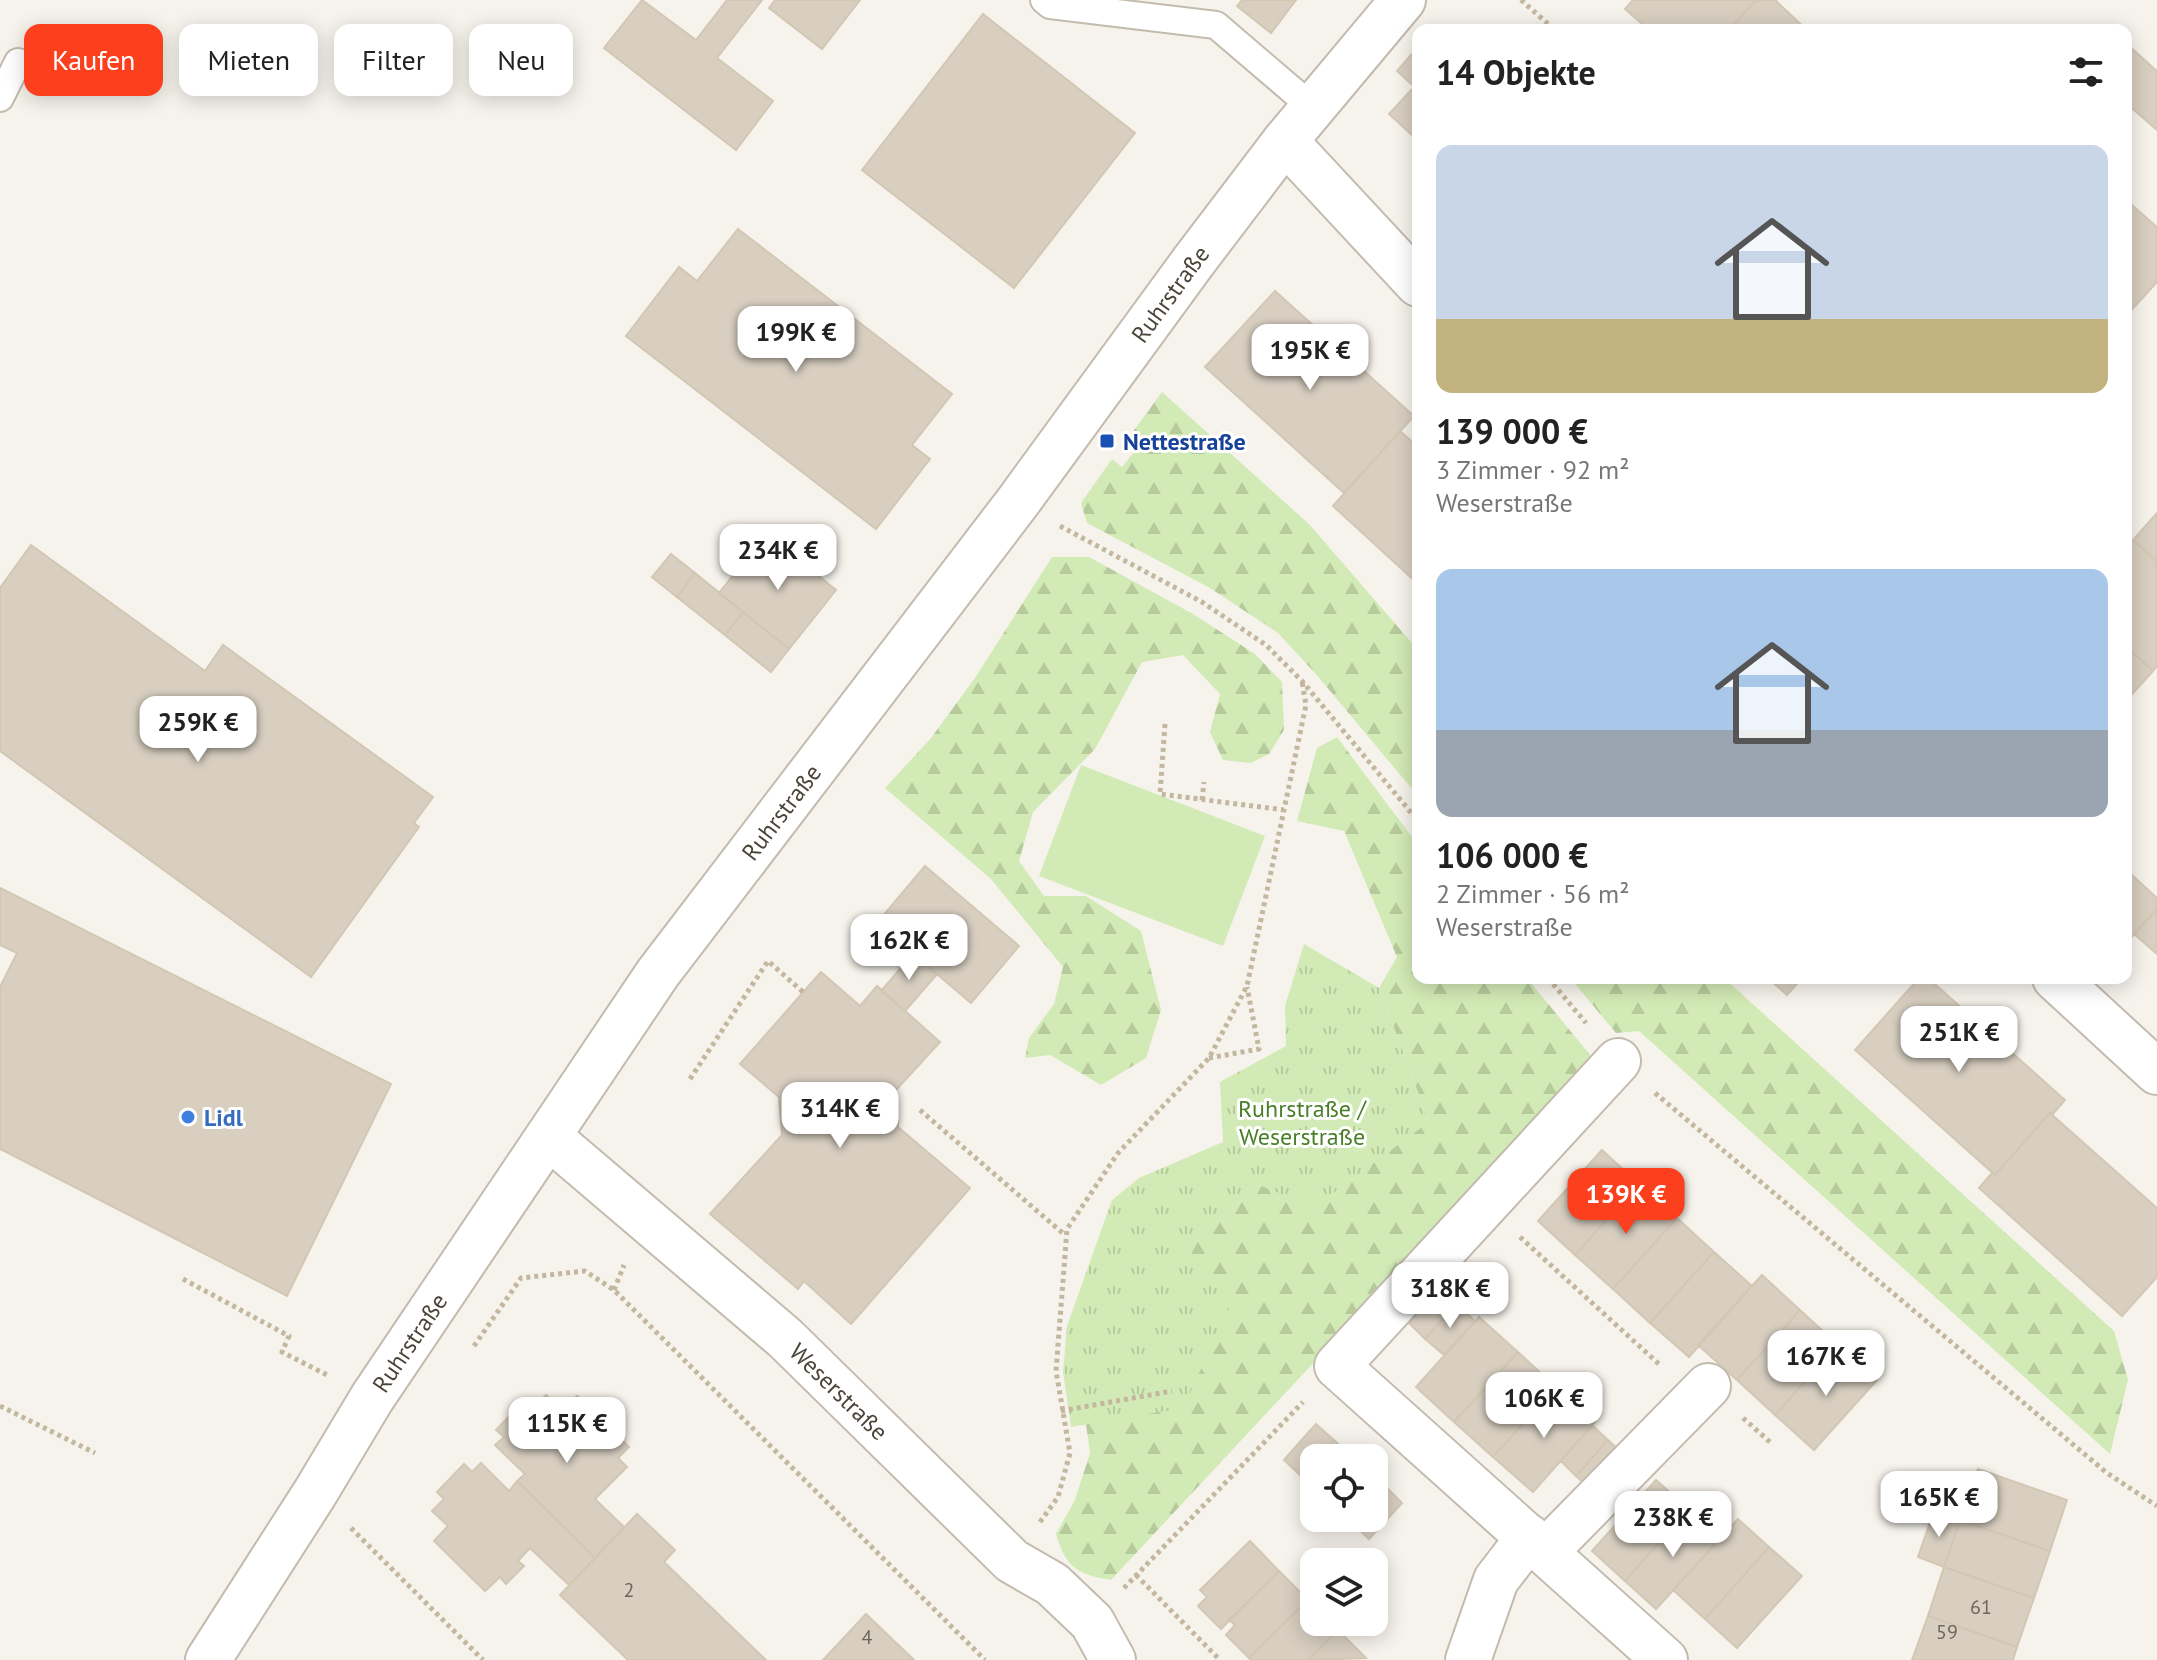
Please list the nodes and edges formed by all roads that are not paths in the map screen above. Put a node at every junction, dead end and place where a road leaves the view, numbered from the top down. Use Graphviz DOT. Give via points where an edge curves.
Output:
graph roads {
  1 [pos="1044,0"];
  2 [pos="1403,0"];
  3 [pos="18,62"];
  4 [pos="0,98"];
  5 [pos="1313,108"];
  6 [pos="1285,141"];
  7 [pos="1412,278"];
  8 [pos="2062,984"];
  9 [pos="1618,1061"];
  10 [pos="2157,1072"];
  11 [pos="549,1137"];
  12 [pos="1708,1386"];
  13 [pos="1537,1544"];
  14 [pos="208,1660"];
  15 [pos="1113,1660"];
  16 [pos="1468,1660"];
  17 [pos="1665,1660"];
  1 -- 5 [label="lane" via="1050,5 1216,25"];
  2 -- 5 [label="street, Ruhrstraße"];
  3 -- 4 [label="lane"];
  5 -- 6 [label="street, Ruhrstraße"];
  6 -- 7 [label="street"];
  6 -- 11 [label="street, Ruhrstraße" via="658,973"];
  8 -- 10 [label="street"];
  9 -- 13 [label="street" via="1337,1366"];
  11 -- 14 [label="street, Ruhrstraße" via="372,1398"];
  11 -- 15 [label="street, Weserstraße" via="785,1338 1012,1561 1052,1584 1092,1622"];
  12 -- 13 [label="street"];
  13 -- 16 [label="street" via="1496,1580"];
  13 -- 17 [label="street"];
}
